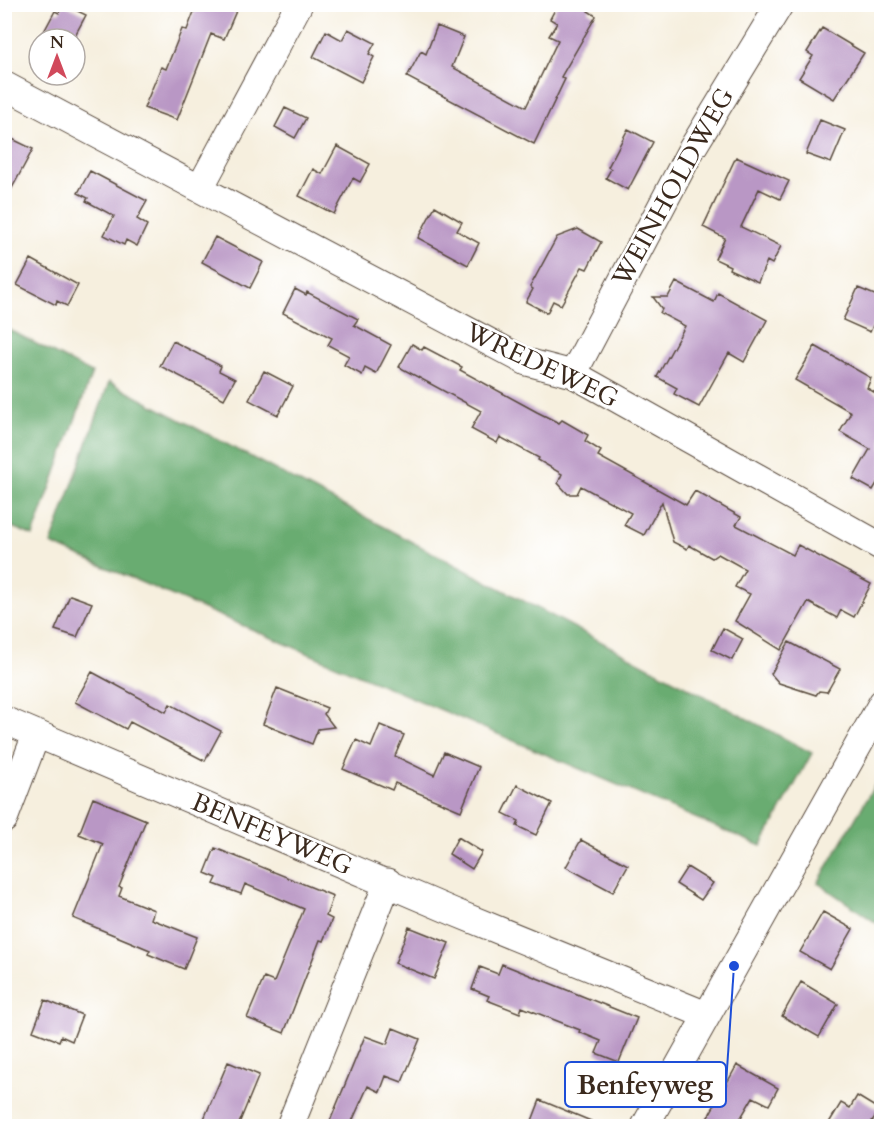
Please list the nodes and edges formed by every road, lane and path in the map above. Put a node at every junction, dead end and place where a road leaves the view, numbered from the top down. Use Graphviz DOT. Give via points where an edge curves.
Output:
graph roads {
  1 [pos="299,4"];
  2 [pos="780,4"];
  3 [pos="4,85"];
  4 [pos="200,188"];
  5 [pos="573,374"];
  6 [pos="882,547"];
  7 [pos="882,703"];
  8 [pos="4,720"];
  9 [pos="36,735"];
  10 [pos="4,819"];
  11 [pos="388,882"];
  12 [pos="706,1015"];
  13 [pos="290,1126"];
  14 [pos="645,1126"];
  1 -- 4 [label="street"];
  2 -- 5 [label="street, WEINHOLDWEG" via="690,152"];
  3 -- 4 [label="street, WREDEWEG"];
  4 -- 5 [label="street, WREDEWEG" via="527,362"];
  5 -- 6 [label="street, WREDEWEG"];
  7 -- 12 [label="street"];
  8 -- 9 [label="street, BENFEYWEG"];
  9 -- 10 [label="street"];
  9 -- 11 [label="street, BENFEYWEG"];
  11 -- 12 [label="street, BENFEYWEG"];
  11 -- 13 [label="street"];
  12 -- 14 [label="street"];
}
